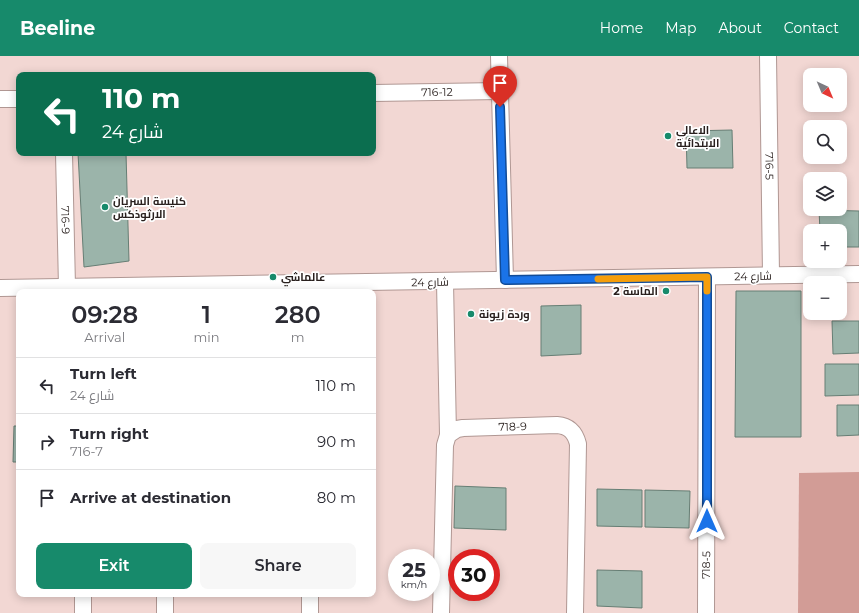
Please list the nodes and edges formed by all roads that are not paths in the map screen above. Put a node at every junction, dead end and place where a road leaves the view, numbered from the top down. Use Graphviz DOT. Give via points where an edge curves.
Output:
graph roads {
  1 [pos="499,56"];
  2 [pos="768,56"];
  3 [pos="500,91"];
  4 [pos="376,93"];
  5 [pos="0,99"];
  6 [pos="16,99"];
  7 [pos="64,156"];
  8 [pos="859,274"];
  9 [pos="771,275"];
  10 [pos="707,277"];
  11 [pos="505,280"];
  12 [pos="445,282"];
  13 [pos="67,287"];
  14 [pos="0,288"];
  15 [pos="79,289"];
  16 [pos="167,289"];
  17 [pos="448,435"];
  18 [pos="83,597"];
  19 [pos="165,597"];
  20 [pos="310,597"];
  21 [pos="83,613"];
  22 [pos="165,613"];
  23 [pos="310,613"];
  24 [pos="441,613"];
  25 [pos="575,613"];
  26 [pos="706,613"];
  1 -- 3 [label="street"];
  2 -- 9 [label="street, 716-5"];
  3 -- 4 [label="street, 716-12"];
  3 -- 11 [label="street"];
  5 -- 6 [label="street"];
  7 -- 13 [label="street, 716-9"];
  8 -- 9 [label="street, شارع 24"];
  9 -- 10 [label="street, شارع 24"];
  10 -- 11 [label="street, شارع 24"];
  10 -- 26 [label="street, 718-5"];
  11 -- 12 [label="street, شارع 24"];
  12 -- 16 [label="street, شارع 24"];
  12 -- 17 [label="street"];
  13 -- 14 [label="street, شارع 24"];
  13 -- 15 [label="street, شارع 24"];
  17 -- 24 [label="street" via="445,445"];
  17 -- 25 [label="street, 718-9" via="463,428 557,425 574,432 578,444"];
  18 -- 21 [label="street"];
  19 -- 22 [label="street"];
  20 -- 23 [label="street"];
}
